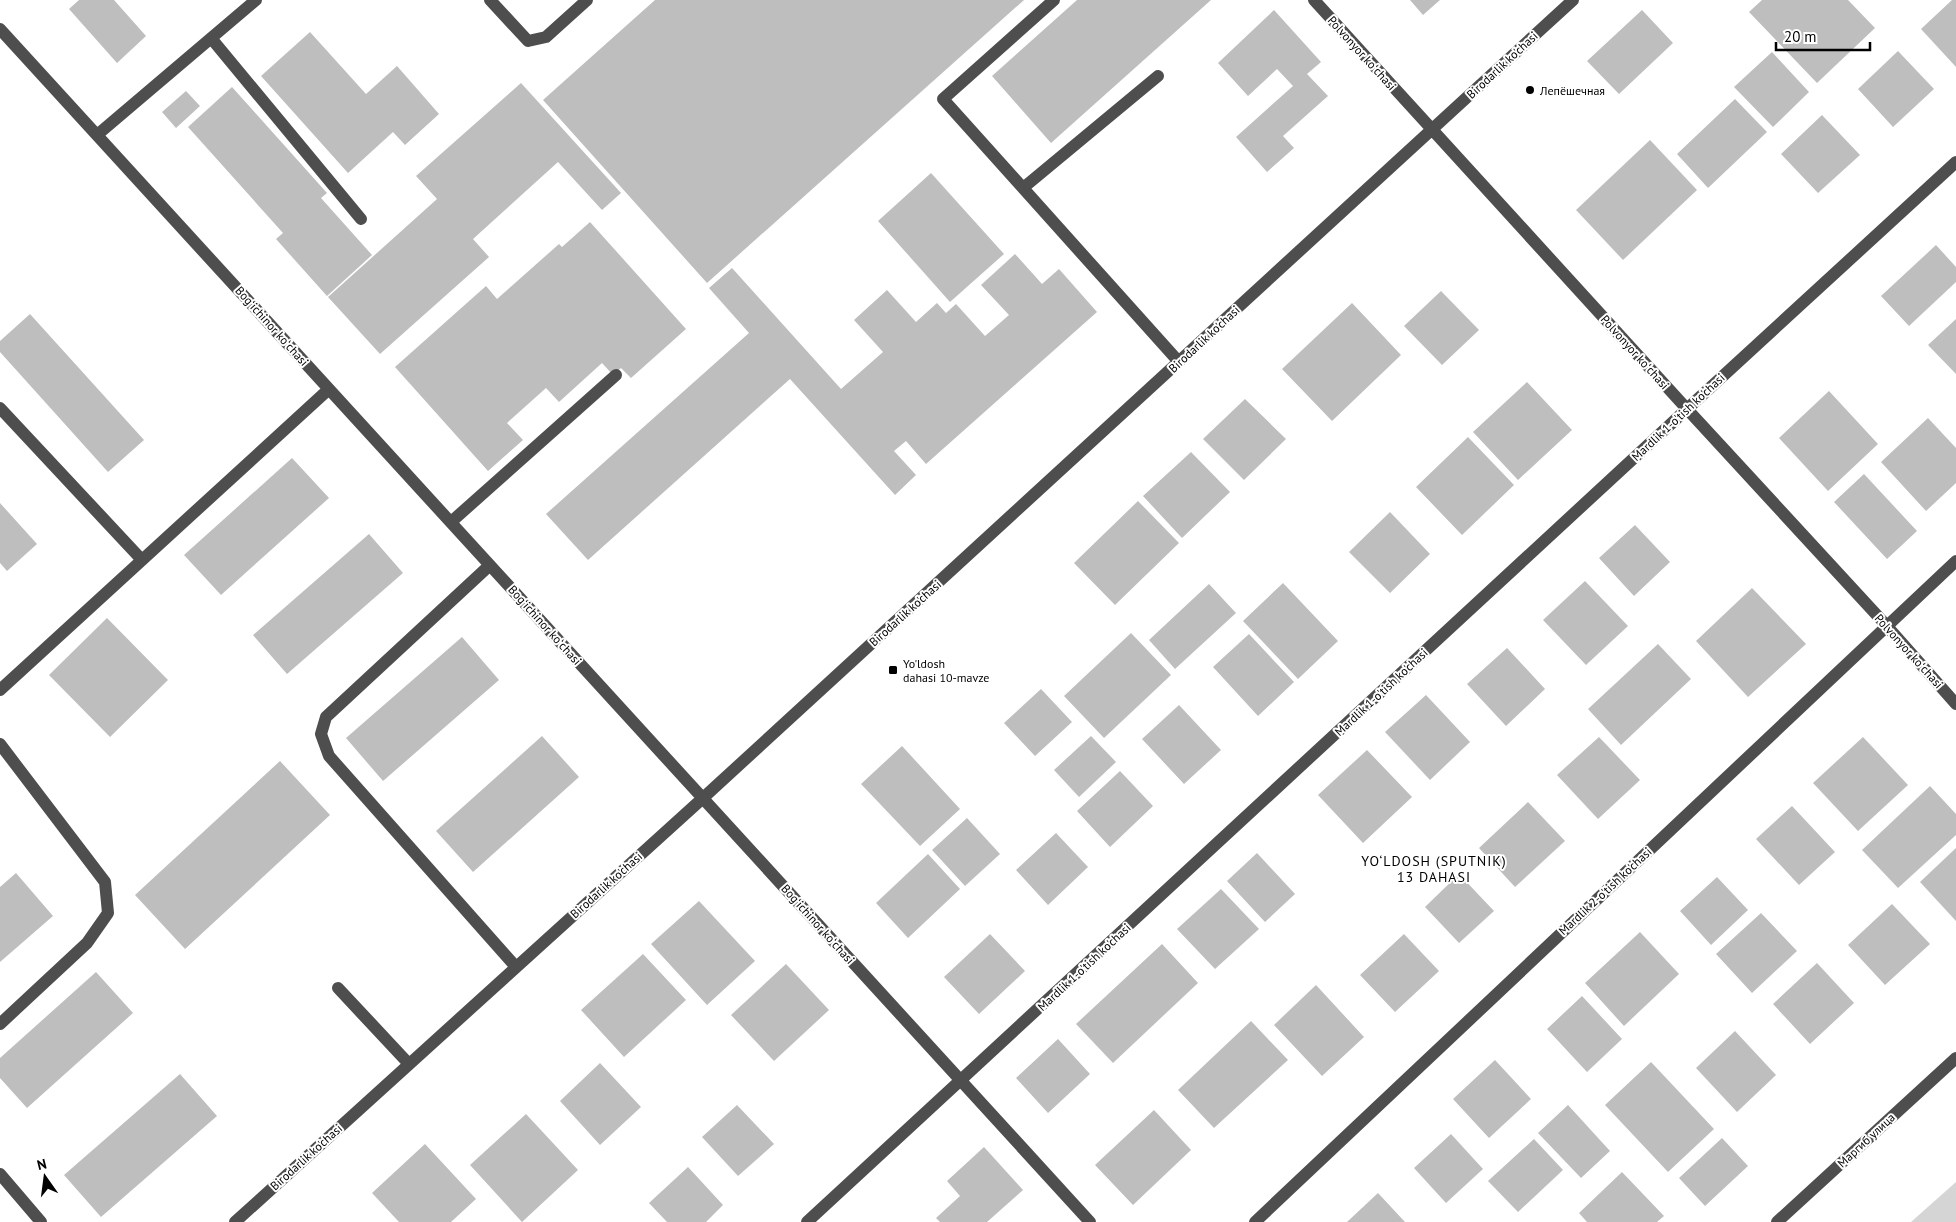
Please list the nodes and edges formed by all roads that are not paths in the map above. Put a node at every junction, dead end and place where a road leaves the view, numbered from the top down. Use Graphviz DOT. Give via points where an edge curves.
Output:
graph roads {
  1 [pos="256,0"];
  2 [pos="490,0"];
  3 [pos="587,0"];
  4 [pos="1054,0"];
  5 [pos="1314,0"];
  6 [pos="1573,0"];
  7 [pos="0,29"];
  8 [pos="211,38"];
  9 [pos="1158,76"];
  10 [pos="1433,130"];
  11 [pos="97,136"];
  12 [pos="1956,162"];
  13 [pos="1023,188"];
  14 [pos="361,218"];
  15 [pos="1179,362"];
  16 [pos="616,375"];
  17 [pos="329,389"];
  18 [pos="0,408"];
  19 [pos="1687,409"];
  20 [pos="451,522"];
  21 [pos="142,560"];
  22 [pos="1956,561"];
  23 [pos="490,565"];
  24 [pos="1886,625"];
  25 [pos="0,690"];
  26 [pos="1956,704"];
  27 [pos="0,744"];
  28 [pos="703,798"];
  29 [pos="516,967"];
  30 [pos="338,988"];
  31 [pos="0,1024"];
  32 [pos="1956,1058"];
  33 [pos="409,1064"];
  34 [pos="960,1081"];
  35 [pos="0,1174"];
  36 [pos="41,1222"];
  37 [pos="235,1222"];
  38 [pos="807,1222"];
  39 [pos="1090,1222"];
  40 [pos="1255,1222"];
  41 [pos="1777,1222"];
  1 -- 8 [label="street"];
  2 -- 3 [label="street" via="528,41 546,37"];
  4 -- 13 [label="street" via="943,99"];
  5 -- 10 [label="street, Polvonyor koʻchasi"];
  6 -- 10 [label="street, Birodarlik ko'chasi"];
  7 -- 11 [label="street, Bogʻichinor koʻchasi"];
  8 -- 11 [label="street"];
  8 -- 14 [label="street"];
  9 -- 13 [label="street"];
  10 -- 15 [label="street, Birodarlik ko'chasi"];
  10 -- 19 [label="street, Polvonyor koʻchasi"];
  11 -- 17 [label="street, Bogʻichinor koʻchasi"];
  12 -- 19 [label="street, Mardlik 1-o'tish ko'chasi"];
  13 -- 15 [label="street"];
  15 -- 28 [label="street, Birodarlik ko'chasi"];
  16 -- 20 [label="street"];
  17 -- 20 [label="street, Bogʻichinor koʻchasi"];
  17 -- 21 [label="street"];
  18 -- 21 [label="street"];
  19 -- 24 [label="street, Polvonyor koʻchasi"];
  19 -- 34 [label="street, Mardlik 1-o'tish ko'chasi"];
  20 -- 23 [label="street, Bogʻichinor koʻchasi"];
  21 -- 25 [label="street"];
  22 -- 24 [label="street, Mardlik 2-o'tish ko'chasi"];
  23 -- 28 [label="street, Bogʻichinor koʻchasi"];
  23 -- 29 [label="street" via="326,718 321,734 329,756"];
  24 -- 26 [label="street, Polvonyor koʻchasi"];
  24 -- 40 [label="street, Mardlik 2-o'tish ko'chasi"];
  27 -- 31 [label="street" via="105,882 108,913 87,943"];
  28 -- 29 [label="street, Birodarlik ko'chasi"];
  28 -- 34 [label="street, Bogʻichinor koʻchasi"];
  29 -- 33 [label="street, Birodarlik ko'chasi"];
  30 -- 33 [label="street"];
  32 -- 41 [label="street, Маргиб улица"];
  33 -- 37 [label="street, Birodarlik ko'chasi"];
  34 -- 38 [label="street, Mardlik 1-o'tish ko'chasi"];
  34 -- 39 [label="street, Bogʻichinor koʻchasi"];
  35 -- 36 [label="street"];
}
